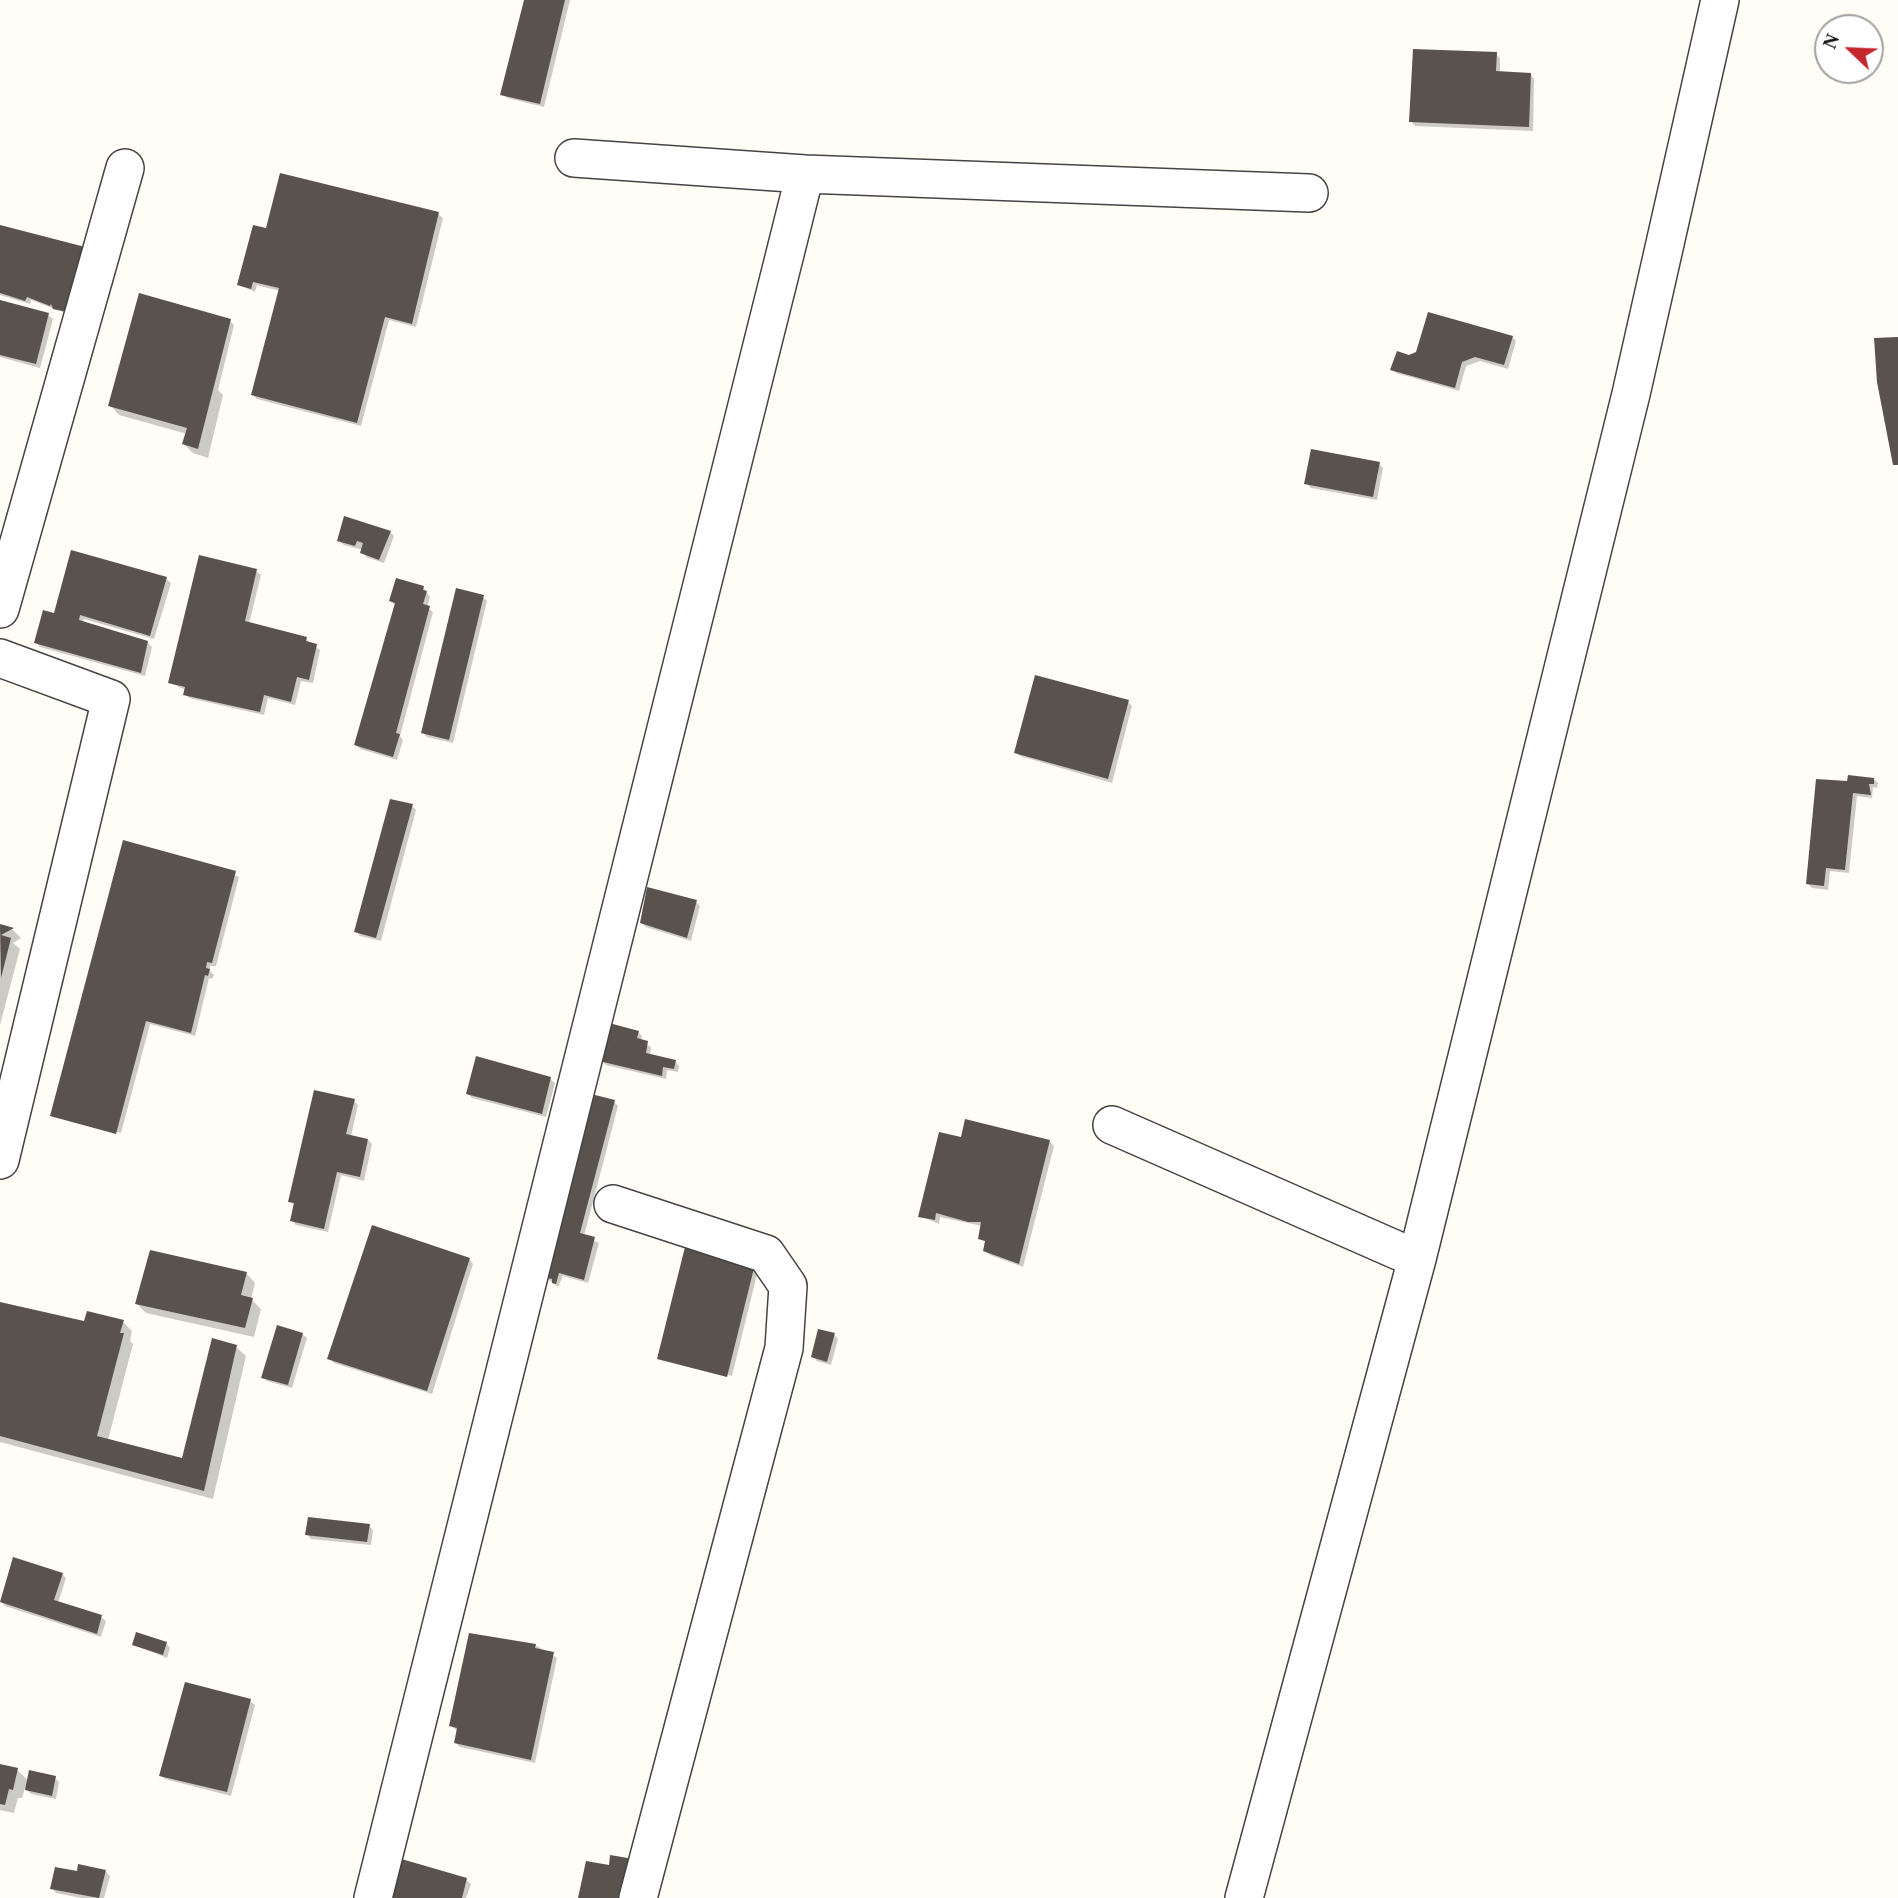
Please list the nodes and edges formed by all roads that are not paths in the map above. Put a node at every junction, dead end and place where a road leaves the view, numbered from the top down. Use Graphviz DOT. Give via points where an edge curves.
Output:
graph roads {
  1 [pos="1720,0"];
  2 [pos="574,158"];
  3 [pos="125,168"];
  4 [pos="805,174"];
  5 [pos="1310,193"];
  6 [pos="0,609"];
  7 [pos="0,658"];
  8 [pos="1112,1125"];
  9 [pos="0,1160"];
  10 [pos="613,1204"];
  11 [pos="1417,1259"];
  12 [pos="373,1898"];
  13 [pos="638,1898"];
  14 [pos="1244,1898"];
  1 -- 11 [label="street" via="1631,394"];
  2 -- 4 [label="street"];
  3 -- 6 [label="street"];
  4 -- 5 [label="street"];
  4 -- 12 [label="street"];
  7 -- 9 [label="street" via="111,699"];
  8 -- 11 [label="street"];
  10 -- 13 [label="street" via="766,1254 788,1286 784,1348"];
  11 -- 14 [label="street"];
}
